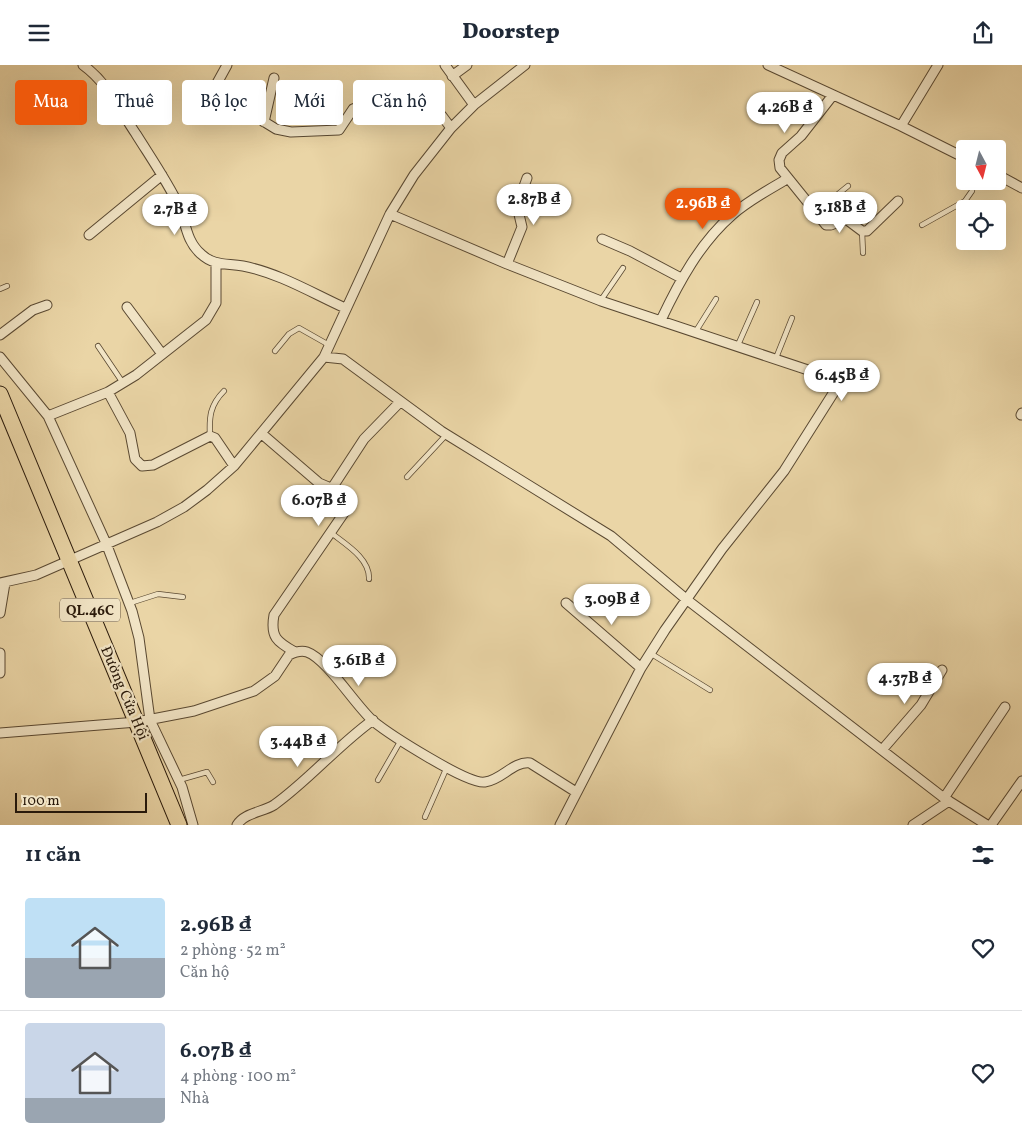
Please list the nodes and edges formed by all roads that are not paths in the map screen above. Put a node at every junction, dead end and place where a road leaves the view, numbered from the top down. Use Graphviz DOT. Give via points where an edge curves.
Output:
graph roads {
  1 [pos="83,65"];
  2 [pos="227,65"];
  3 [pos="445,65"];
  4 [pos="467,65"];
  5 [pos="525,65"];
  6 [pos="768,65"];
  7 [pos="938,65"];
  8 [pos="778,67"];
  9 [pos="452,76"];
  10 [pos="274,78"];
  11 [pos="219,80"];
  12 [pos="833,95"];
  13 [pos="474,105"];
  14 [pos="266,113"];
  15 [pos="266,123"];
  16 [pos="901,126"];
  17 [pos="451,128"];
  18 [pos="956,154"];
  19 [pos="162,175"];
  20 [pos="527,178"];
  21 [pos="787,179"];
  22 [pos="1006,179"];
  23 [pos="848,185"];
  24 [pos="1022,188"];
  25 [pos="972,190"];
  26 [pos="898,201"];
  27 [pos="815,212"];
  28 [pos="390,214"];
  29 [pos="922,225"];
  30 [pos="862,231"];
  31 [pos="89,235"];
  32 [pos="602,239"];
  33 [pos="863,253"];
  34 [pos="216,264"];
  35 [pos="507,264"];
  36 [pos="622,268"];
  37 [pos="681,278"];
  38 [pos="7,286"];
  39 [pos="0,289"];
  40 [pos="716,299"];
  41 [pos="601,301"];
  42 [pos="757,302"];
  43 [pos="47,305"];
  44 [pos="127,307"];
  45 [pos="345,308"];
  46 [pos="792,318"];
  47 [pos="661,320"];
  48 [pos="696,331"];
  49 [pos="0,335"];
  50 [pos="329,345"];
  51 [pos="738,345"];
  52 [pos="98,347"];
  53 [pos="275,351"];
  54 [pos="162,355"];
  55 [pos="0,357"];
  56 [pos="324,357"];
  57 [pos="776,358"];
  58 [pos="123,383"];
  59 [pos="224,391"];
  60 [pos="108,392"];
  61 [pos="0,394"];
  62 [pos="400,402"];
  63 [pos="48,416"];
  64 [pos="262,434"];
  65 [pos="447,434"];
  66 [pos="210,436"];
  67 [pos="234,466"];
  68 [pos="407,477"];
  69 [pos="332,489"];
  70 [pos="330,532"];
  71 [pos="106,543"];
  72 [pos="69,561"];
  73 [pos="369,579"];
  74 [pos="3,583"];
  75 [pos="183,597"];
  76 [pos="686,599"];
  77 [pos="130,603"];
  78 [pos="566,603"];
  79 [pos="0,613"];
  80 [pos="295,652"];
  81 [pos="0,653"];
  82 [pos="650,653"];
  83 [pos="641,668"];
  84 [pos="942,670"];
  85 [pos="0,673"];
  86 [pos="710,690"];
  87 [pos="1005,707"];
  88 [pos="144,721"];
  89 [pos="373,721"];
  90 [pos="0,733"];
  91 [pos="401,740"];
  92 [pos="882,750"];
  93 [pos="446,767"];
  94 [pos="179,780"];
  95 [pos="378,780"];
  96 [pos="1022,781"];
  97 [pos="213,782"];
  98 [pos="576,792"];
  99 [pos="946,800"];
  100 [pos="425,817"];
  101 [pos="179,825"];
  102 [pos="193,825"];
  103 [pos="238,825"];
  104 [pos="561,825"];
  105 [pos="913,825"];
  106 [pos="987,825"];
  107 [pos="991,825"];
  1 -- 19 [label="street" via="109,90"];
  2 -- 11 [label="street"];
  3 -- 9 [label="street"];
  4 -- 9 [label="street"];
  5 -- 13 [label="street"];
  6 -- 8 [label="street"];
  7 -- 16 [label="street"];
  8 -- 12 [label="street"];
  9 -- 13 [label="street"];
  10 -- 14 [label="street"];
  12 -- 16 [label="street"];
  12 -- 21 [label="street" via="806,130 780,155 779,165"];
  13 -- 17 [label="street"];
  15 -- 17 [label="street" via="291,132 334,132 344,127 353,109 366,104 431,109 442,116"];
  16 -- 18 [label="street"];
  17 -- 28 [label="street" via="414,175"];
  19 -- 31 [label="street"];
  19 -- 34 [label="street" via="179,207 191,242"];
  20 -- 35 [label="street" via="517,207 522,227"];
  21 -- 27 [label="street"];
  21 -- 37 [label="street" via="732,215"];
  22 -- 24 [label="street"];
  23 -- 27 [label="lane"];
  25 -- 29 [label="lane" via="965,201"];
  26 -- 30 [label="street" via="871,229"];
  27 -- 30 [label="street" via="826,225 846,219"];
  28 -- 35 [label="street"];
  28 -- 45 [label="street"];
  30 -- 33 [label="lane"];
  32 -- 37 [label="street"];
  34 -- 45 [label="street" via="243,266 268,273"];
  34 -- 54 [label="street" via="213,311"];
  35 -- 41 [label="street"];
  36 -- 41 [label="lane"];
  37 -- 47 [label="street"];
  38 -- 39 [label="lane"];
  40 -- 48 [label="lane"];
  41 -- 47 [label="street"];
  42 -- 51 [label="lane"];
  43 -- 49 [label="street" via="33,310"];
  44 -- 54 [label="street"];
  45 -- 50 [label="street"];
  46 -- 57 [label="lane"];
  47 -- 48 [label="street"];
  48 -- 51 [label="street"];
  50 -- 53 [label="lane" via="299,329 289,334"];
  50 -- 56 [label="street"];
  51 -- 57 [label="street"];
  52 -- 58 [label="lane"];
  54 -- 58 [label="street"];
  55 -- 63 [label="street"];
  56 -- 62 [label="street" via="343,359"];
  56 -- 64 [label="street"];
  57 -- 76 [label="street" via="826,376 834,383 834,393 784,471"];
  58 -- 60 [label="street"];
  59 -- 66 [label="lane" via="212,407"];
  60 -- 63 [label="street"];
  60 -- 66 [label="street" via="130,433 135,459 142,466 153,465"];
  61 -- 72 [label="main road, Đường Cửa Hội / QL.46C"];
  62 -- 65 [label="street"];
  62 -- 69 [label="street" via="364,439"];
  63 -- 71 [label="street"];
  64 -- 67 [label="street"];
  64 -- 69 [label="street" via="318,483"];
  65 -- 68 [label="lane"];
  65 -- 76 [label="street" via="611,536"];
  66 -- 67 [label="street" via="215,438"];
  67 -- 71 [label="street" via="184,507"];
  69 -- 70 [label="street" via="347,507"];
  70 -- 73 [label="lane" via="362,559 369,568"];
  70 -- 80 [label="street" via="274,615 272,626 276,638"];
  71 -- 72 [label="street"];
  71 -- 77 [label="street"];
  72 -- 74 [label="street" via="36,575"];
  72 -- 88 [label="main road, Đường Cửa Hội / QL.46C"];
  74 -- 79 [label="street"];
  75 -- 77 [label="lane" via="158,594"];
  76 -- 82 [label="street"];
  76 -- 92 [label="street"];
  77 -- 88 [label="street" via="139,638"];
  78 -- 83 [label="street"];
  80 -- 88 [label="street" via="289,655 275,676 254,691 194,711"];
  80 -- 89 [label="street" via="315,657"];
  81 -- 85 [label="street"];
  82 -- 83 [label="street"];
  82 -- 86 [label="lane"];
  83 -- 98 [label="street"];
  84 -- 92 [label="street" via="921,705"];
  87 -- 99 [label="street"];
  88 -- 90 [label="street"];
  88 -- 94 [label="street"];
  88 -- 101 [label="main road, Đường Cửa Hội / QL.46C"];
  89 -- 91 [label="street"];
  89 -- 103 [label="street" via="351,736 274,805 243,819"];
  91 -- 93 [label="street"];
  91 -- 95 [label="lane"];
  92 -- 99 [label="street"];
  93 -- 98 [label="street" via="479,783 491,781 522,763 530,763"];
  93 -- 100 [label="lane"];
  94 -- 97 [label="lane" via="207,772"];
  94 -- 102 [label="street"];
  96 -- 107 [label="street"];
  98 -- 104 [label="street"];
  99 -- 105 [label="street"];
  99 -- 106 [label="street"];
}
